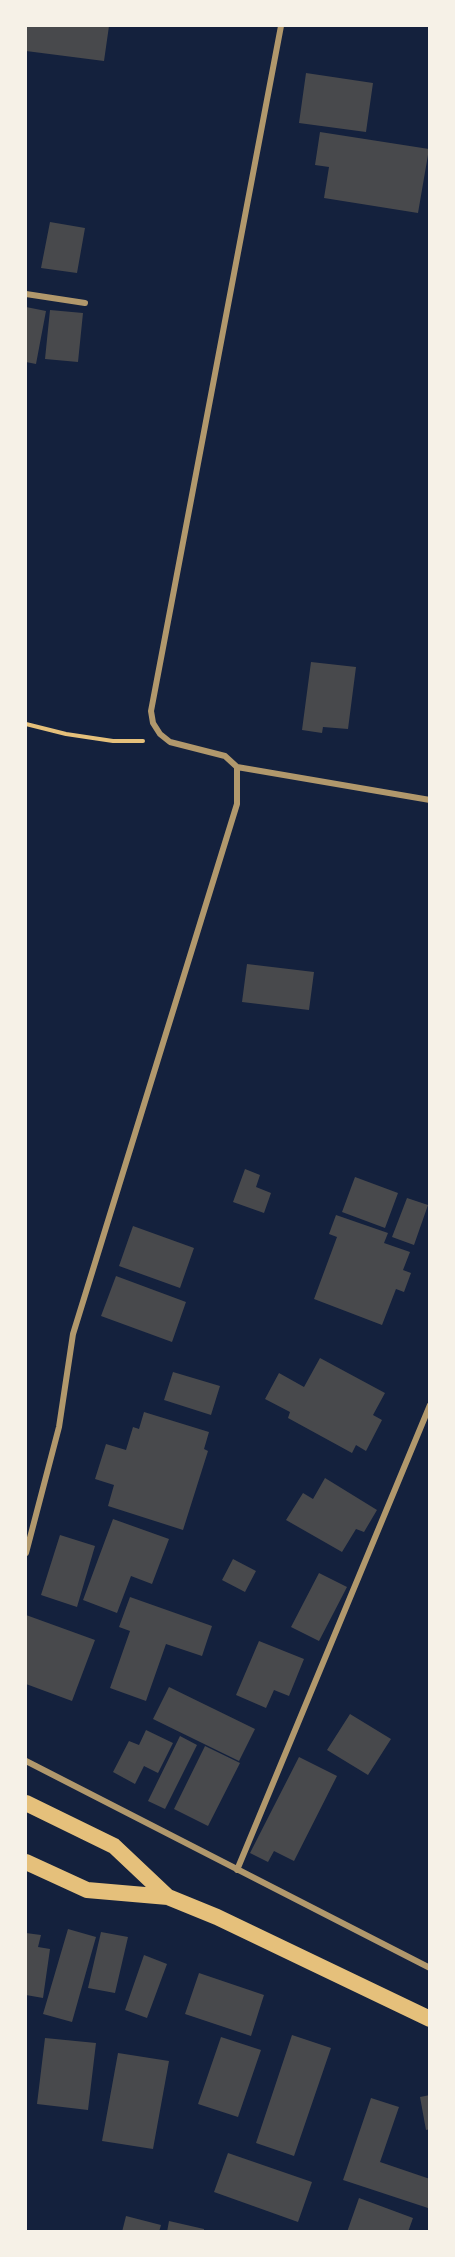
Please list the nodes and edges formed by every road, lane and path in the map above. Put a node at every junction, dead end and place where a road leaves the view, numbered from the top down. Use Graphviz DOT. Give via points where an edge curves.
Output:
graph roads {
  1 [pos="281,26"];
  2 [pos="26,294"];
  3 [pos="85,303"];
  4 [pos="26,724"];
  5 [pos="170,742"];
  6 [pos="237,767"];
  7 [pos="429,800"];
  8 [pos="429,1405"];
  9 [pos="26,1553"];
  10 [pos="26,1761"];
  11 [pos="26,1803"];
  12 [pos="26,1862"];
  13 [pos="237,1870"];
  14 [pos="168,1897"];
  15 [pos="429,1968"];
  16 [pos="429,2019"];
  1 -- 5 [label="street" via="151,711 160,735"];
  2 -- 3 [label="street"];
  4 -- 5 [label="path" via="113,741"];
  5 -- 6 [label="street" via="225,756"];
  6 -- 7 [label="street"];
  6 -- 9 [label="street" via="237,804 74,1334 59,1427"];
  8 -- 13 [label="street"];
  10 -- 13 [label="street"];
  11 -- 14 [label="highway" via="114,1846"];
  12 -- 14 [label="highway" via="87,1890"];
  13 -- 15 [label="street"];
  14 -- 16 [label="highway"];
}
